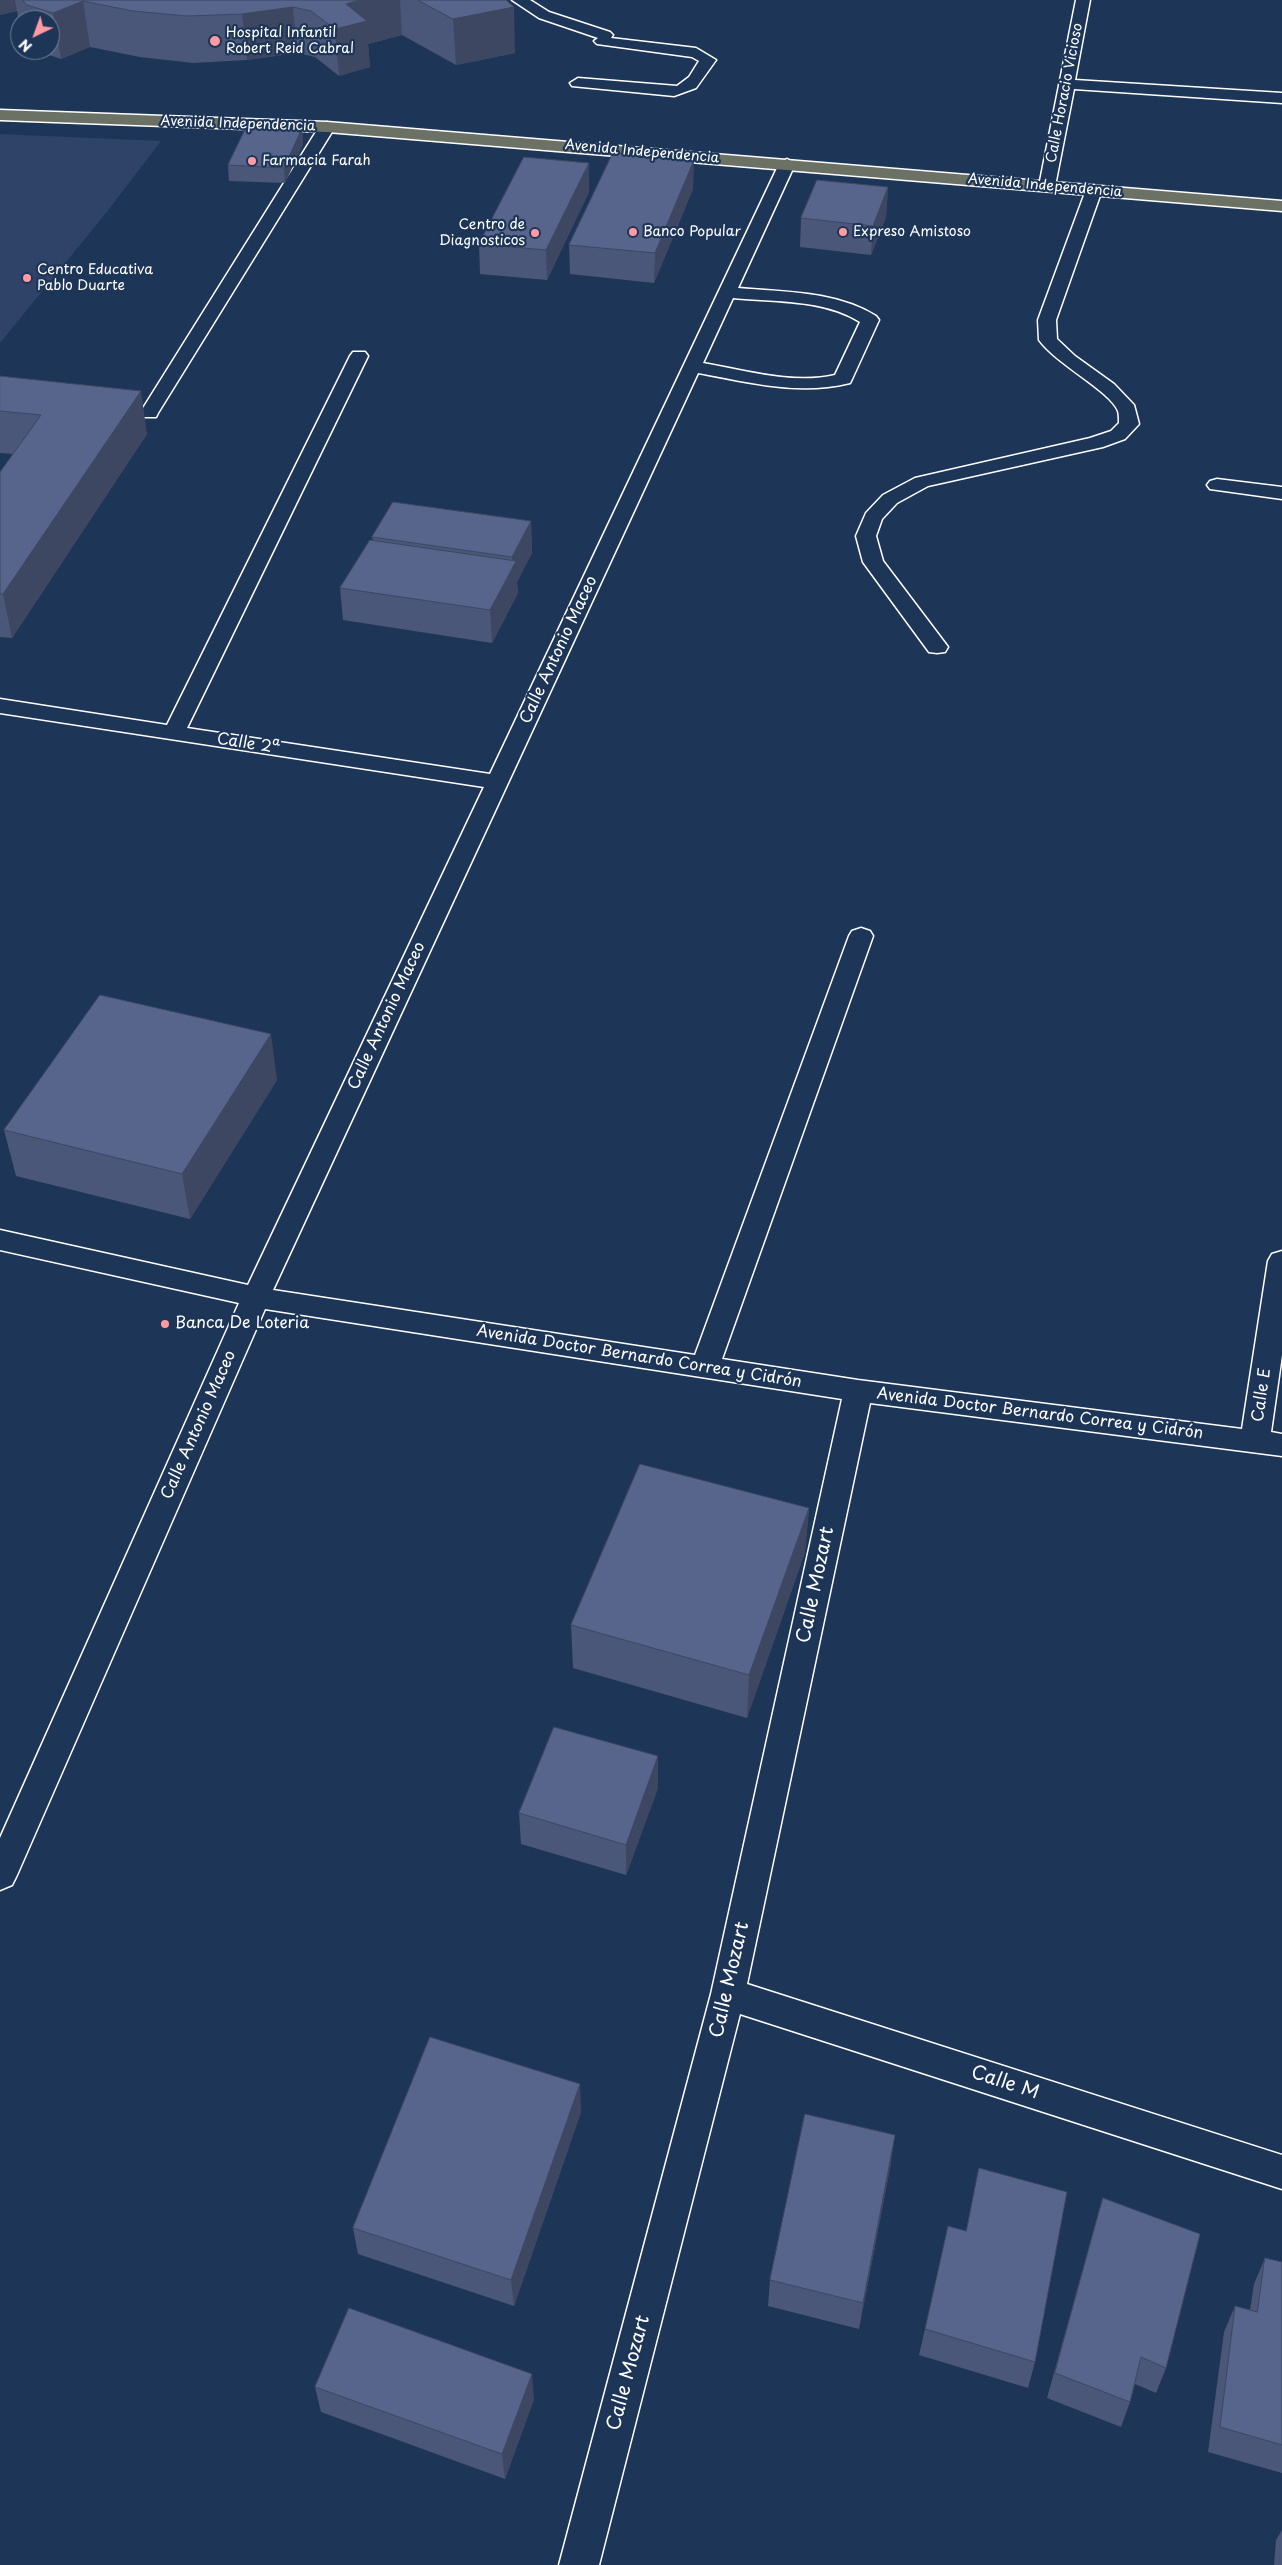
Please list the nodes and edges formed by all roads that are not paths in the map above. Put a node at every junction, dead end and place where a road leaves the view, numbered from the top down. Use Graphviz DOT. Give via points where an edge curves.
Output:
graph roads {
  1 [pos="519,0"];
  2 [pos="1083,0"];
  3 [pos="578,83"];
  4 [pos="1067,84"];
  5 [pos="1282,98"];
  6 [pos="0,115"];
  7 [pos="327,127"];
  8 [pos="787,164"];
  9 [pos="1047,186"];
  10 [pos="1094,190"];
  11 [pos="1282,206"];
  12 [pos="726,292"];
  13 [pos="359,356"];
  14 [pos="692,366"];
  15 [pos="150,413"];
  16 [pos="1217,486"];
  17 [pos="1282,493"];
  18 [pos="937,646"];
  19 [pos="0,706"];
  20 [pos="174,733"];
  21 [pos="497,782"];
  22 [pos="861,936"];
  23 [pos="0,1240"];
  24 [pos="1282,1261"];
  25 [pos="256,1297"];
  26 [pos="705,1367"];
  27 [pos="858,1391"];
  28 [pos="1269,1443"];
  29 [pos="0,1875"];
  30 [pos="728,1994"];
  31 [pos="1282,2172"];
  32 [pos="579,2565"];
  1 -- 3 [label="street" via="544,15 604,38 696,53 708,60 692,86 685,90"];
  2 -- 4 [label="street, Calle Horacio Vicioso"];
  4 -- 5 [label="street"];
  4 -- 9 [label="street, Calle Horacio Vicioso"];
  6 -- 7 [label="main road, Avenida Independencia"];
  7 -- 8 [label="main road, Avenida Independencia"];
  7 -- 15 [label="street"];
  8 -- 9 [label="main road, Avenida Independencia"];
  8 -- 12 [label="street, Calle Antonio Maceo"];
  9 -- 10 [label="main road, Avenida Independencia"];
  10 -- 11 [label="main road, Avenida Independencia"];
  10 -- 18 [label="street" via="1047,320 1048,340 1068,360 1107,388 1127,409 1130,424 1118,435 1096,444 922,482 890,499 873,517 866,536 874,562"];
  12 -- 14 [label="street, Calle Antonio Maceo"];
  12 -- 14 [label="street" via="838,305 860,312 870,320 843,380 829,384 799,383"];
  13 -- 20 [label="street"];
  14 -- 21 [label="street, Calle Antonio Maceo"];
  16 -- 17 [label="street"];
  19 -- 20 [label="street, Calle 2ª"];
  20 -- 21 [label="street, Calle 2ª"];
  21 -- 25 [label="street, Calle Antonio Maceo"];
  22 -- 26 [label="street"];
  23 -- 25 [label="street, Avenida Doctor Bernardo Correa y Cidrón"];
  24 -- 28 [label="street, Calle E"];
  25 -- 26 [label="street, Avenida Doctor Bernardo Correa y Cidrón"];
  25 -- 29 [label="street, Calle Antonio Maceo"];
  26 -- 27 [label="street, Avenida Doctor Bernardo Correa y Cidrón"];
  27 -- 28 [label="street, Avenida Doctor Bernardo Correa y Cidrón"];
  27 -- 30 [label="street, Calle Mozart"];
  30 -- 31 [label="street, Calle M"];
  30 -- 32 [label="street, Calle Mozart"];
}
